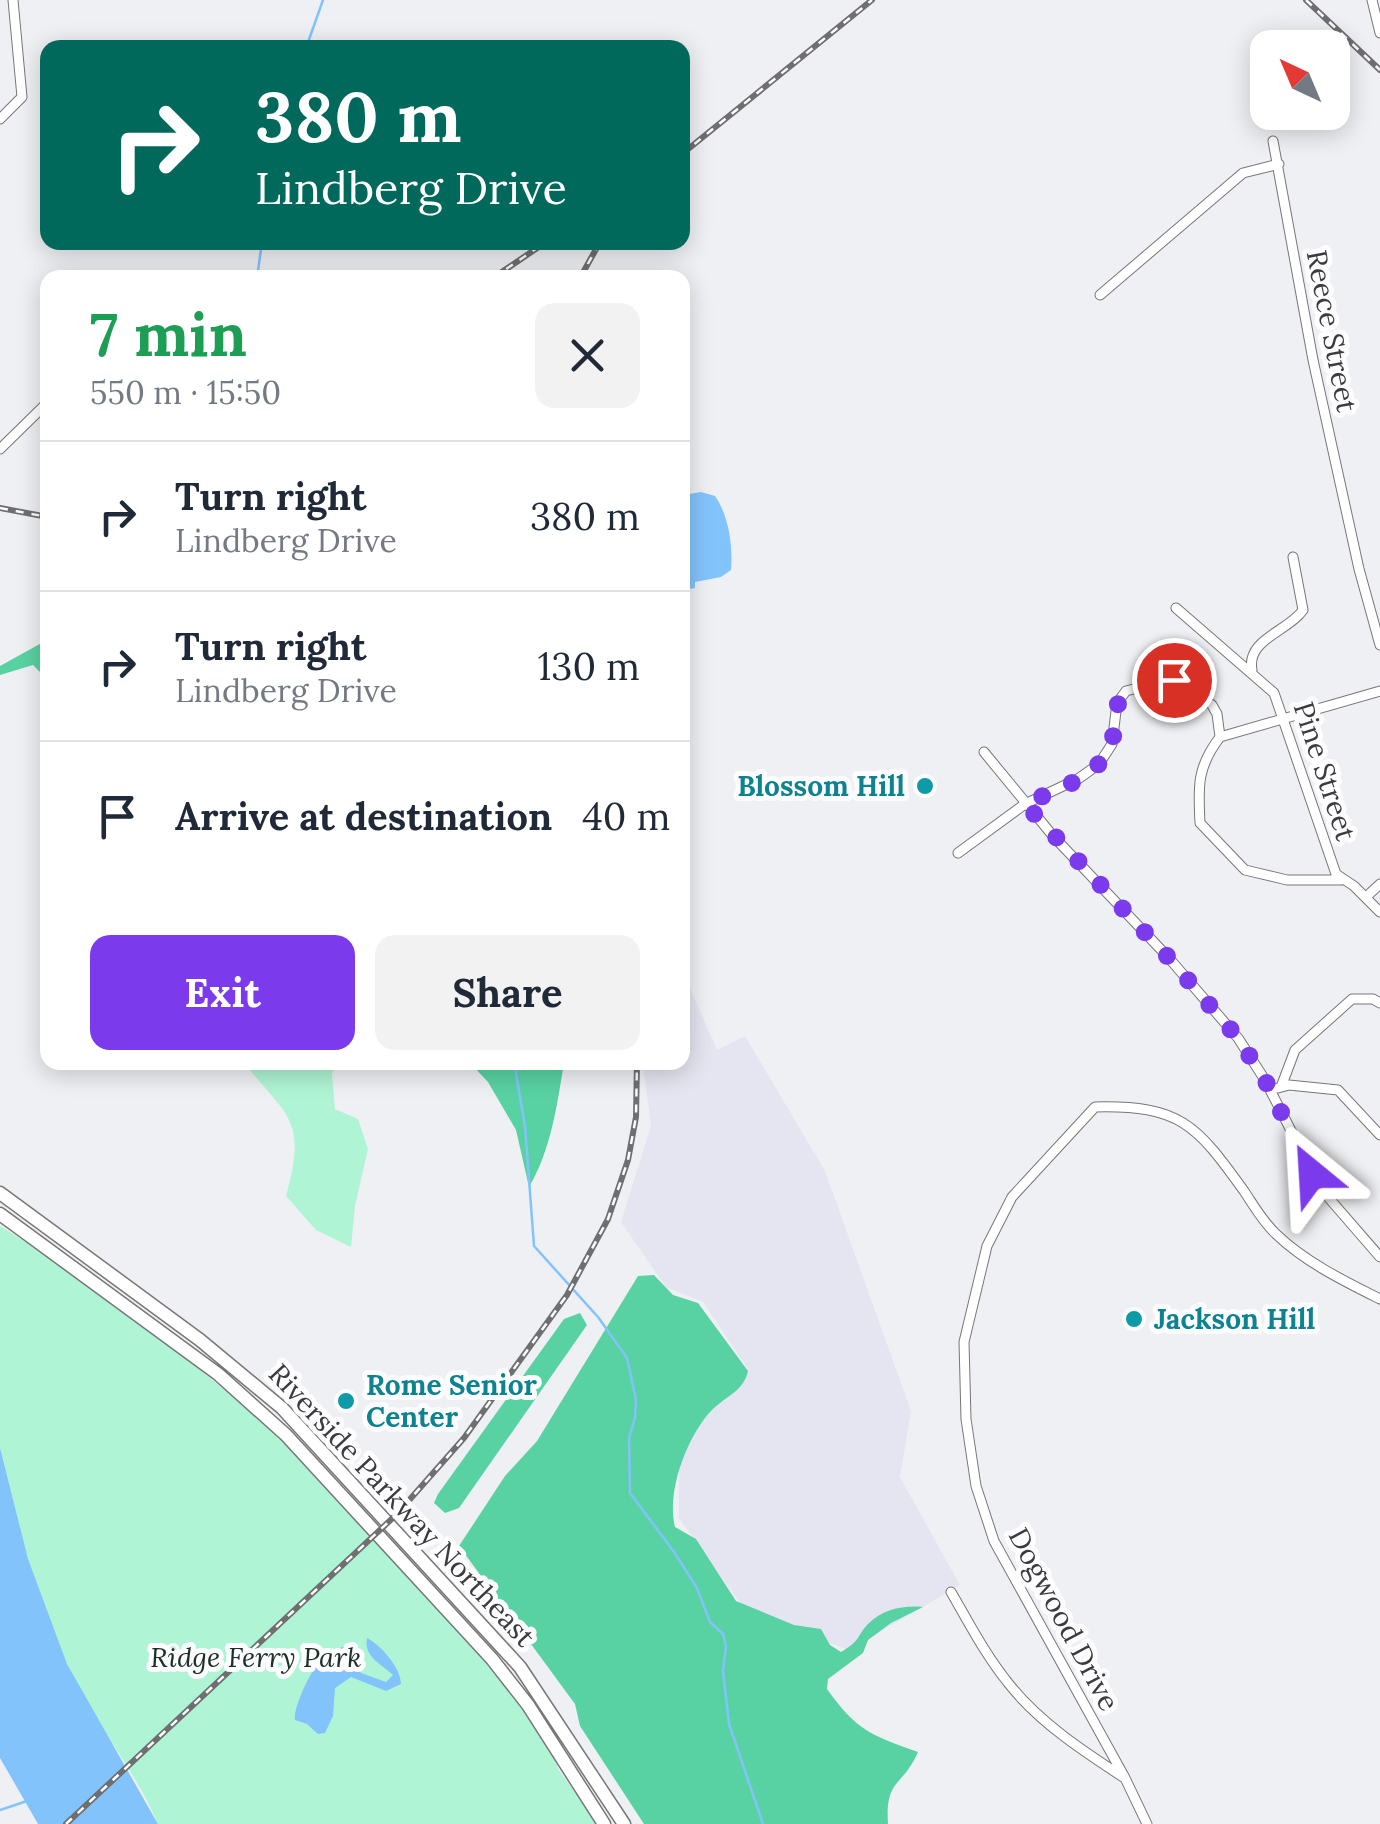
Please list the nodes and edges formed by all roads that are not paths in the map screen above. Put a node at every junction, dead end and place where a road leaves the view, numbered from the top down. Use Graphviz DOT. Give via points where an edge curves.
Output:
graph roads {
  1 [pos="13,0"];
  2 [pos="1372,0"];
  3 [pos="1380,33"];
  4 [pos="0,119"];
  5 [pos="1273,141"];
  6 [pos="1279,164"];
  7 [pos="1100,295"];
  8 [pos="40,410"];
  9 [pos="0,449"];
  10 [pos="1293,557"];
  11 [pos="1176,608"];
  12 [pos="1380,645"];
  13 [pos="1252,670"];
  14 [pos="1380,690"];
  15 [pos="1284,717"];
  16 [pos="1220,737"];
  17 [pos="984,752"];
  18 [pos="1025,804"];
  19 [pos="958,852"];
  20 [pos="1341,880"];
  21 [pos="1380,884"];
  22 [pos="1366,897"];
  23 [pos="1380,912"];
  24 [pos="1380,1003"];
  25 [pos="1276,1089"];
  26 [pos="1378,1128"];
  27 [pos="0,1193"];
  28 [pos="0,1214"];
  29 [pos="1380,1257"];
  30 [pos="1380,1299"];
  31 [pos="951,1592"];
  32 [pos="1125,1778"];
  33 [pos="604,1824"];
  34 [pos="624,1824"];
  35 [pos="1146,1824"];
  1 -- 4 [label="street" via="22,96"];
  2 -- 3 [label="street"];
  5 -- 6 [label="street, Reece Street"];
  6 -- 7 [label="street" via="1243,173"];
  6 -- 12 [label="street, Reece Street" via="1313,360"];
  8 -- 9 [label="street"];
  10 -- 13 [label="street" via="1302,610 1259,646"];
  11 -- 13 [label="street, Pine Street"];
  13 -- 15 [label="street, Pine Street" via="1274,693"];
  14 -- 15 [label="street"];
  15 -- 16 [label="street"];
  15 -- 20 [label="street, Pine Street"];
  16 -- 18 [label="street" via="1212,705 1185,685 1165,680 1132,688 1117,703 1112,744 1100,764"];
  16 -- 20 [label="street" via="1205,756 1198,784 1200,823 1245,870 1287,880"];
  17 -- 18 [label="street"];
  18 -- 19 [label="street"];
  18 -- 25 [label="street" via="1202,994"];
  20 -- 22 [label="street, Pine Street"];
  21 -- 22 [label="street"];
  22 -- 23 [label="street, Pine Street"];
  24 -- 25 [label="street" via="1352,998 1296,1050"];
  25 -- 26 [label="street" via="1338,1090"];
  25 -- 29 [label="street" via="1322,1189"];
  27 -- 34 [label="main road, Riverside Parkway Northeast" via="282,1408 520,1666"];
  28 -- 33 [label="main road, Riverside Parkway Northeast" via="218,1374 286,1435 492,1659"];
  30 -- 32 [label="street, Dogwood Drive" via="1321,1268 1273,1232 1219,1157 1183,1121 1136,1106 1095,1107 1012,1197 987,1246 964,1342 976,1486 994,1541"];
  31 -- 32 [label="street" via="1022,1700"];
  32 -- 35 [label="street, Dogwood Drive"];
}
